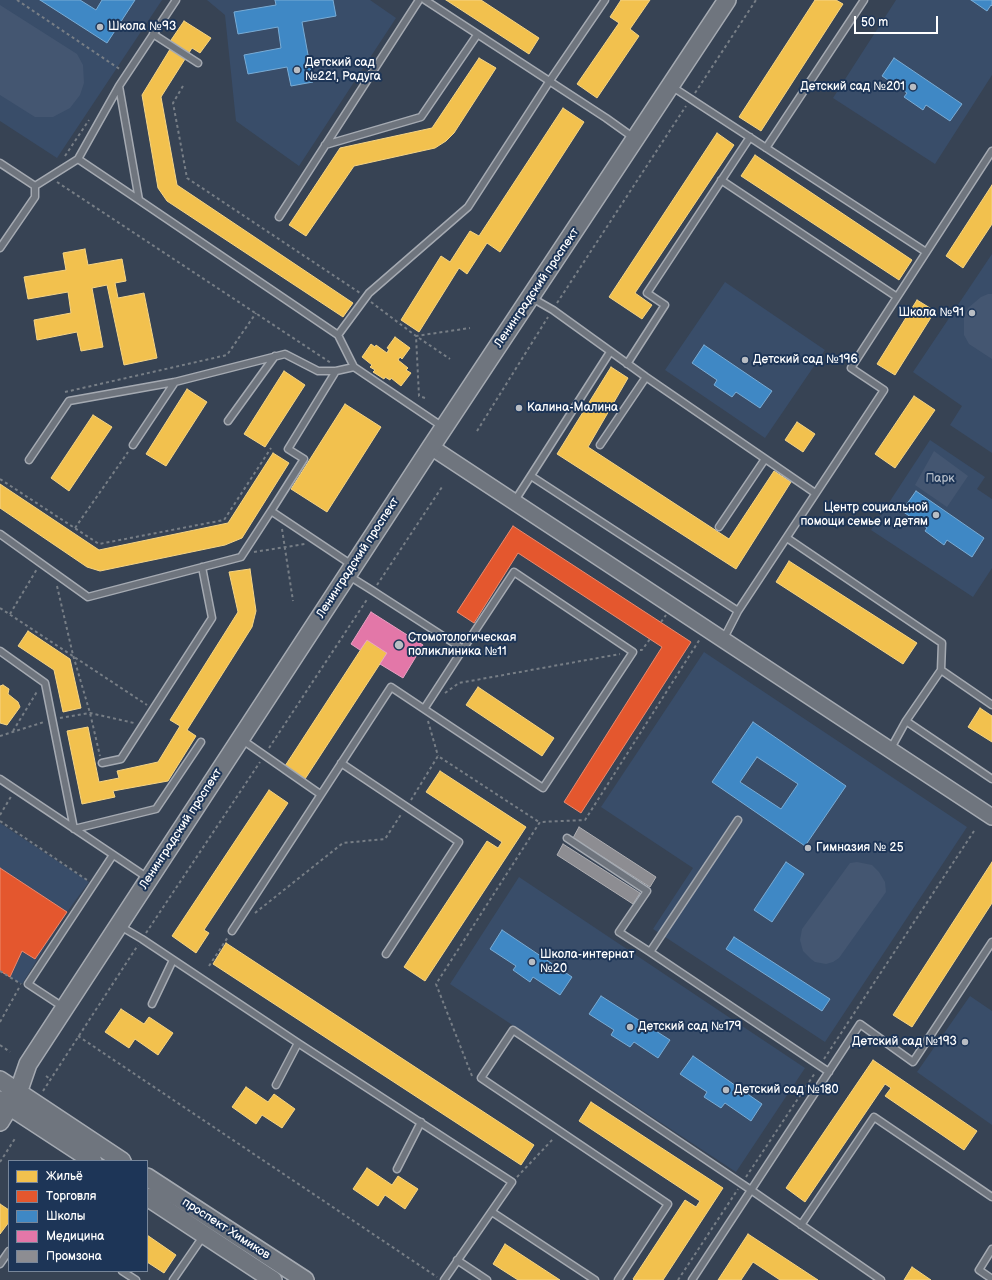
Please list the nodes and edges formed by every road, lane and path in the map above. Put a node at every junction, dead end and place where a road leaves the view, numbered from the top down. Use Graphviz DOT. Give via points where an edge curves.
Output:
graph roads {
  1 [pos="17,0"];
  2 [pos="176,0"];
  3 [pos="419,0"];
  4 [pos="425,0"];
  5 [pos="605,0"];
  6 [pos="727,0"];
  7 [pos="756,0"];
  8 [pos="864,0"];
  9 [pos="153,34"];
  10 [pos="477,35"];
  11 [pos="198,63"];
  12 [pos="127,74"];
  13 [pos="549,82"];
  14 [pos="671,85"];
  15 [pos="119,86"];
  16 [pos="183,86"];
  17 [pos="691,99"];
  18 [pos="750,137"];
  19 [pos="635,139"];
  20 [pos="325,145"];
  21 [pos="766,148"];
  22 [pos="992,151"];
  23 [pos="78,159"];
  24 [pos="0,163"];
  25 [pos="49,177"];
  26 [pos="721,180"];
  27 [pos="35,186"];
  28 [pos="139,200"];
  29 [pos="279,217"];
  30 [pos="0,248"];
  31 [pos="926,252"];
  32 [pos="531,297"];
  33 [pos="897,297"];
  34 [pos="366,298"];
  35 [pos="553,310"];
  36 [pos="256,313"];
  37 [pos="470,328"];
  38 [pos="338,335"];
  39 [pos="416,336"];
  40 [pos="610,352"];
  41 [pos="275,356"];
  42 [pos="450,359"];
  43 [pos="627,364"];
  44 [pos="354,367"];
  45 [pos="338,370"];
  46 [pos="646,377"];
  47 [pos="175,382"];
  48 [pos="65,392"];
  49 [pos="425,398"];
  50 [pos="228,421"];
  51 [pos="444,428"];
  52 [pos="477,431"];
  53 [pos="132,445"];
  54 [pos="600,445"];
  55 [pos="431,447"];
  56 [pos="271,448"];
  57 [pos="765,459"];
  58 [pos="29,460"];
  59 [pos="531,476"];
  60 [pos="0,479"];
  61 [pos="442,487"];
  62 [pos="816,493"];
  63 [pos="514,502"];
  64 [pos="271,511"];
  65 [pos="280,517"];
  66 [pos="719,527"];
  67 [pos="75,528"];
  68 [pos="0,534"];
  69 [pos="787,538"];
  70 [pos="318,542"];
  71 [pos="285,548"];
  72 [pos="243,554"];
  73 [pos="40,563"];
  74 [pos="202,567"];
  75 [pos="350,571"];
  76 [pos="55,574"];
  77 [pos="373,590"];
  78 [pos="293,601"];
  79 [pos="0,608"];
  80 [pos="738,611"];
  81 [pos="10,614"];
  82 [pos="706,629"];
  83 [pos="650,639"];
  84 [pos="723,640"];
  85 [pos="463,649"];
  86 [pos="0,651"];
  87 [pos="633,652"];
  88 [pos="73,656"];
  89 [pos="941,670"];
  90 [pos="43,682"];
  91 [pos="441,696"];
  92 [pos="992,705"];
  93 [pos="153,709"];
  94 [pos="424,709"];
  95 [pos="90,712"];
  96 [pos="52,719"];
  97 [pos="906,721"];
  98 [pos="142,725"];
  99 [pos="12,732"];
  100 [pos="0,736"];
  101 [pos="240,739"];
  102 [pos="201,742"];
  103 [pos="890,750"];
  104 [pos="264,755"];
  105 [pos="438,756"];
  106 [pos="102,763"];
  107 [pos="341,763"];
  108 [pos="0,779"];
  109 [pos="992,779"];
  110 [pos="16,789"];
  111 [pos="320,794"];
  112 [pos="406,806"];
  113 [pos="0,815"];
  114 [pos="992,817"];
  115 [pos="738,820"];
  116 [pos="0,821"];
  117 [pos="540,822"];
  118 [pos="74,829"];
  119 [pos="974,831"];
  120 [pos="567,838"];
  121 [pos="113,855"];
  122 [pos="149,879"];
  123 [pos="89,882"];
  124 [pos="250,916"];
  125 [pos="119,925"];
  126 [pos="232,931"];
  127 [pos="142,939"];
  128 [pos="992,942"];
  129 [pos="650,952"];
  130 [pos="386,954"];
  131 [pos="173,960"];
  132 [pos="209,966"];
  133 [pos="0,971"];
  134 [pos="22,984"];
  135 [pos="152,1004"];
  136 [pos="64,1008"];
  137 [pos="78,1036"];
  138 [pos="298,1043"];
  139 [pos="0,1045"];
  140 [pos="10,1052"];
  141 [pos="28,1064"];
  142 [pos="820,1065"];
  143 [pos="829,1072"];
  144 [pos="46,1076"];
  145 [pos="50,1079"];
  146 [pos="1,1083"];
  147 [pos="475,1083"];
  148 [pos="276,1085"];
  149 [pos="43,1091"];
  150 [pos="10,1100"];
  151 [pos="0,1122"];
  152 [pos="421,1122"];
  153 [pos="549,1133"];
  154 [pos="16,1137"];
  155 [pos="92,1160"];
  156 [pos="120,1160"];
  157 [pos="0,1162"];
  158 [pos="397,1169"];
  159 [pos="148,1178"];
  160 [pos="512,1182"];
  161 [pos="742,1184"];
  162 [pos="751,1190"];
  163 [pos="148,1198"];
  164 [pos="992,1198"];
  165 [pos="492,1212"];
  166 [pos="801,1225"];
  167 [pos="204,1235"];
  168 [pos="992,1249"];
  169 [pos="8,1252"];
  170 [pos="457,1260"];
  171 [pos="0,1264"];
  172 [pos="124,1272"];
  173 [pos="992,1279"];
  174 [pos="136,1280"];
  175 [pos="173,1280"];
  176 [pos="273,1280"];
  177 [pos="305,1280"];
  178 [pos="443,1280"];
  179 [pos="487,1280"];
  180 [pos="595,1280"];
  181 [pos="618,1280"];
  182 [pos="678,1280"];
  183 [pos="692,1280"];
  184 [pos="881,1280"];
  1 -- 12 [label="path"];
  2 -- 9 [label="lane"];
  3 -- 20 [label="lane"];
  4 -- 10 [label="lane"];
  5 -- 13 [label="lane"];
  6 -- 14 [label="main road, Ленинградский проспект"];
  7 -- 17 [label="path"];
  8 -- 21 [label="lane"];
  9 -- 11 [label="lane"];
  9 -- 12 [label="lane"];
  10 -- 13 [label="lane"];
  10 -- 20 [label="lane" via="421,117"];
  12 -- 15 [label="lane"];
  13 -- 19 [label="lane"];
  13 -- 34 [label="lane" via="468,207"];
  14 -- 17 [label="lane"];
  14 -- 19 [label="main road, Ленинградский проспект"];
  15 -- 23 [label="lane"];
  15 -- 28 [label="lane"];
  16 -- 34 [label="path" via="173,103 187,178"];
  17 -- 18 [label="lane"];
  17 -- 35 [label="path"];
  18 -- 21 [label="lane"];
  18 -- 26 [label="lane"];
  19 -- 32 [label="main road, Ленинградский проспект"];
  20 -- 29 [label="lane"];
  21 -- 31 [label="lane"];
  22 -- 31 [label="lane"];
  23 -- 25 [label="lane"];
  23 -- 28 [label="lane"];
  24 -- 27 [label="lane"];
  25 -- 27 [label="lane"];
  25 -- 36 [label="path"];
  26 -- 33 [label="lane"];
  26 -- 43 [label="lane" via="647,293 665,305"];
  27 -- 30 [label="lane" via="35,197"];
  28 -- 38 [label="lane"];
  31 -- 33 [label="lane"];
  32 -- 35 [label="lane"];
  32 -- 51 [label="main road, Ленинградский проспект"];
  33 -- 62 [label="lane" via="851,368 884,390"];
  34 -- 38 [label="lane"];
  34 -- 39 [label="path"];
  35 -- 40 [label="lane"];
  35 -- 52 [label="path"];
  36 -- 45 [label="path"];
  36 -- 48 [label="path" via="227,355"];
  37 -- 39 [label="path"];
  38 -- 44 [label="lane"];
  39 -- 42 [label="path"];
  39 -- 49 [label="path" via="419,396"];
  40 -- 43 [label="lane"];
  40 -- 59 [label="lane"];
  41 -- 45 [label="lane" via="285,354 318,371"];
  41 -- 47 [label="lane"];
  41 -- 50 [label="lane"];
  43 -- 46 [label="lane"];
  44 -- 45 [label="lane"];
  44 -- 51 [label="lane"];
  45 -- 64 [label="lane" via="288,449 304,459"];
  46 -- 54 [label="lane"];
  46 -- 57 [label="lane"];
  47 -- 53 [label="lane"];
  47 -- 58 [label="lane" via="69,401"];
  51 -- 55 [label="main road, Ленинградский проспект"];
  53 -- 67 [label="path"];
  55 -- 63 [label="street"];
  55 -- 75 [label="main road, Ленинградский проспект"];
  56 -- 67 [label="path" via="224,520 99,544"];
  57 -- 62 [label="lane"];
  57 -- 66 [label="lane"];
  59 -- 63 [label="lane"];
  59 -- 80 [label="lane"];
  60 -- 67 [label="path"];
  61 -- 77 [label="path"];
  62 -- 69 [label="lane"];
  63 -- 82 [label="street"];
  64 -- 65 [label="lane"];
  64 -- 72 [label="lane"];
  65 -- 70 [label="lane"];
  65 -- 71 [label="path"];
  68 -- 73 [label="lane"];
  69 -- 80 [label="lane"];
  69 -- 89 [label="lane" via="942,643"];
  70 -- 71 [label="path"];
  70 -- 75 [label="lane"];
  71 -- 72 [label="path"];
  71 -- 78 [label="path"];
  72 -- 74 [label="lane" via="241,557"];
  73 -- 76 [label="lane"];
  73 -- 81 [label="path"];
  74 -- 76 [label="lane" via="88,597"];
  74 -- 93 [label="lane" via="212,618"];
  75 -- 77 [label="lane"];
  75 -- 101 [label="main road, Ленинградский проспект"];
  76 -- 88 [label="path"];
  77 -- 85 [label="lane"];
  77 -- 104 [label="path"];
  79 -- 81 [label="path"];
  80 -- 84 [label="lane"];
  81 -- 88 [label="path"];
  82 -- 84 [label="street"];
  82 -- 117 [label="path" via="585,820"];
  83 -- 87 [label="path" via="642,650"];
  84 -- 103 [label="street"];
  85 -- 87 [label="lane" via="514,572"];
  85 -- 94 [label="lane"];
  86 -- 90 [label="lane"];
  87 -- 91 [label="path" via="459,683"];
  87 -- 94 [label="lane" via="543,788"];
  88 -- 93 [label="path"];
  88 -- 95 [label="path"];
  89 -- 92 [label="lane"];
  89 -- 97 [label="lane"];
  90 -- 96 [label="lane"];
  90 -- 99 [label="path"];
  93 -- 98 [label="lane"];
  94 -- 105 [label="path"];
  94 -- 107 [label="lane" via="391,687"];
  95 -- 96 [label="path"];
  95 -- 98 [label="path"];
  95 -- 106 [label="path"];
  96 -- 99 [label="path"];
  96 -- 118 [label="lane"];
  97 -- 103 [label="lane"];
  97 -- 109 [label="lane"];
  98 -- 106 [label="lane" via="121,759"];
  99 -- 100 [label="path"];
  101 -- 104 [label="lane"];
  101 -- 122 [label="main road, Ленинградский проспект"];
  102 -- 118 [label="lane" via="156,809"];
  103 -- 114 [label="street"];
  104 -- 111 [label="lane"];
  104 -- 127 [label="path"];
  105 -- 112 [label="path"];
  105 -- 117 [label="path"];
  107 -- 111 [label="lane"];
  107 -- 112 [label="lane"];
  108 -- 110 [label="lane"];
  110 -- 113 [label="path"];
  110 -- 118 [label="lane"];
  111 -- 126 [label="lane"];
  112 -- 124 [label="path" via="385,839 343,843"];
  112 -- 130 [label="lane" via="459,842"];
  115 -- 129 [label="lane"];
  116 -- 123 [label="path"];
  117 -- 147 [label="path" via="436,984"];
  118 -- 121 [label="lane"];
  119 -- 142 [label="path"];
  120 -- 129 [label="lane" via="646,891 619,932"];
  121 -- 122 [label="lane"];
  121 -- 136 [label="lane" via="28,984"];
  122 -- 125 [label="main road, Ленинградский проспект"];
  125 -- 127 [label="lane"];
  125 -- 136 [label="main road, Ленинградский проспект"];
  126 -- 132 [label="path"];
  127 -- 131 [label="lane"];
  127 -- 137 [label="path"];
  128 -- 143 [label="lane" via="913,1062 860,1024"];
  129 -- 142 [label="lane"];
  131 -- 135 [label="lane"];
  131 -- 138 [label="lane"];
  133 -- 134 [label="path"];
  136 -- 141 [label="main road, Ленинградский проспект"];
  137 -- 145 [label="path"];
  137 -- 178 [label="path"];
  138 -- 148 [label="lane"];
  138 -- 152 [label="lane"];
  139 -- 140 [label="path"];
  141 -- 146 [label="main road"];
  141 -- 150 [label="main road, Ленинградский проспект"];
  142 -- 143 [label="lane"];
  142 -- 161 [label="path"];
  143 -- 162 [label="lane"];
  144 -- 145 [label="path"];
  145 -- 149 [label="path"];
  146 -- 150 [label="main road"];
  150 -- 151 [label="main road, Ленинградский проспект"];
  150 -- 155 [label="main road"];
  150 -- 156 [label="main road"];
  152 -- 158 [label="lane"];
  152 -- 160 [label="lane"];
  153 -- 160 [label="path" via="555,1138"];
  154 -- 157 [label="path"];
  159 -- 177 [label="main road, проспект Химиков"];
  160 -- 165 [label="lane"];
  161 -- 162 [label="lane"];
  161 -- 181 [label="lane" via="514,1030 480,1078 668,1204"];
  161 -- 182 [label="path"];
  162 -- 166 [label="lane"];
  162 -- 183 [label="lane"];
  163 -- 167 [label="main road, проспект Химиков"];
  164 -- 166 [label="lane" via="874,1117"];
  165 -- 170 [label="lane"];
  165 -- 180 [label="lane"];
  166 -- 184 [label="lane"];
  167 -- 175 [label="lane"];
  167 -- 176 [label="main road, проспект Химиков"];
  168 -- 173 [label="lane" via="979,1270"];
  169 -- 171 [label="lane"];
  170 -- 178 [label="lane"];
  170 -- 179 [label="lane"];
  172 -- 174 [label="lane"];
}
